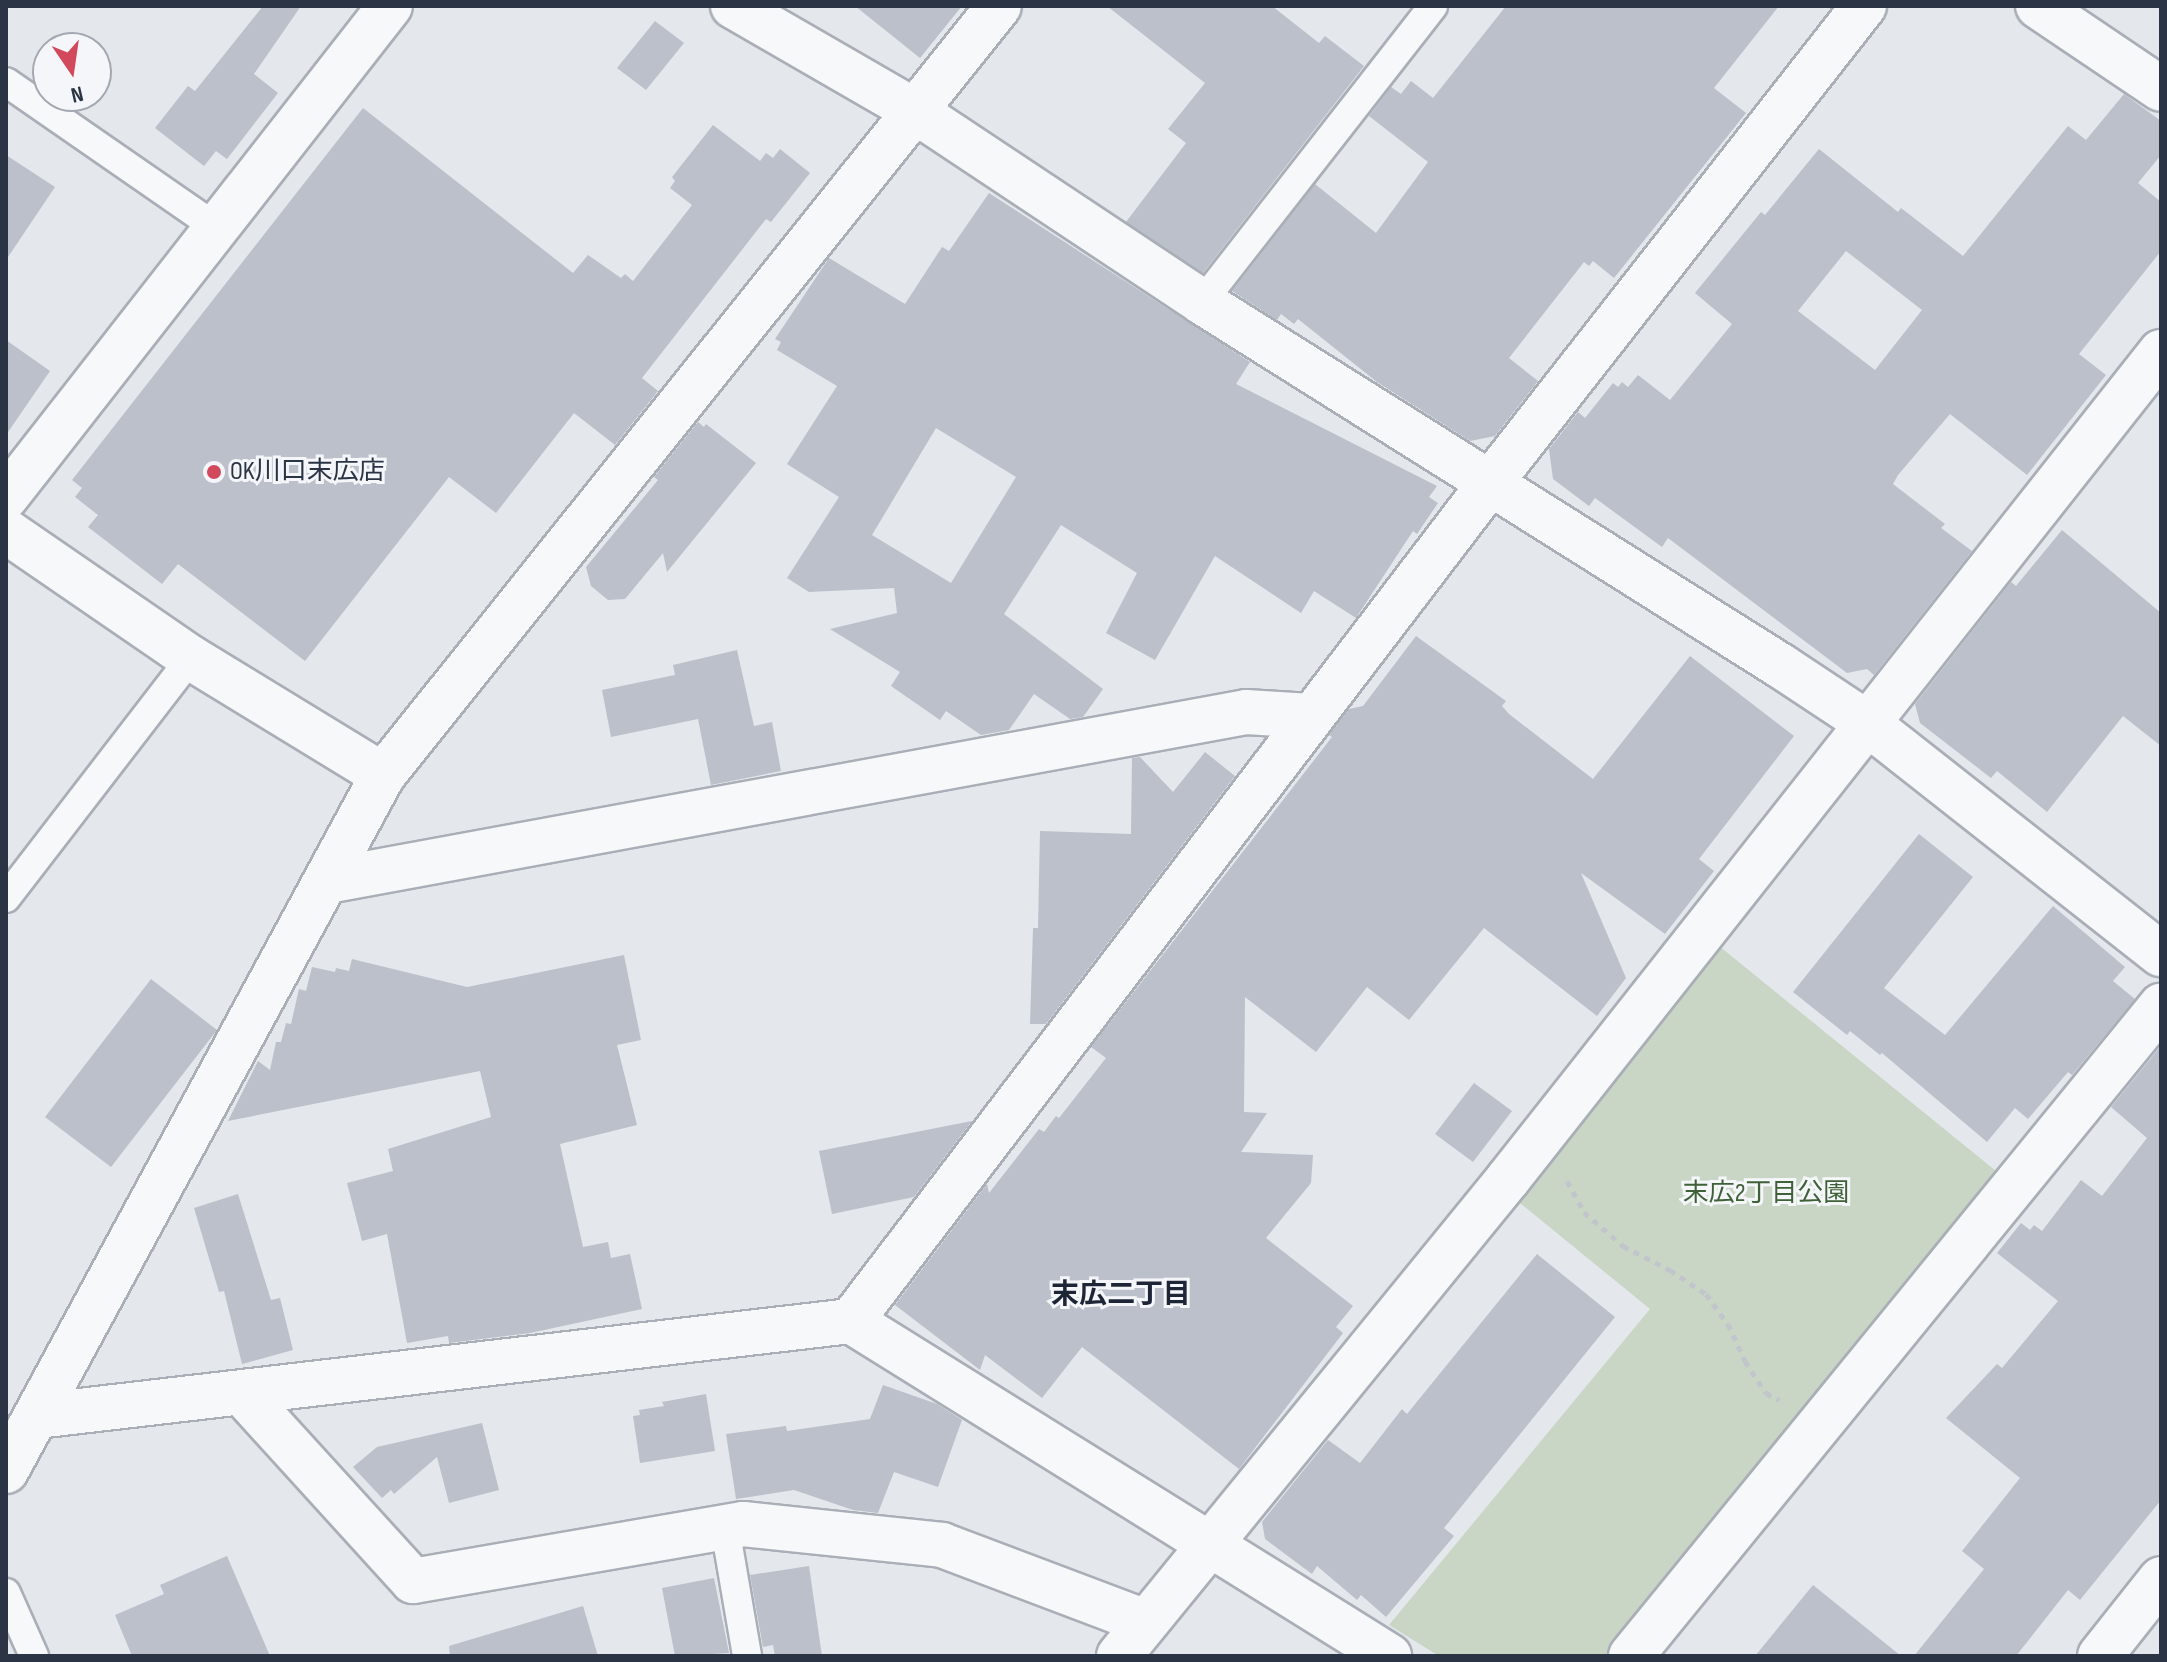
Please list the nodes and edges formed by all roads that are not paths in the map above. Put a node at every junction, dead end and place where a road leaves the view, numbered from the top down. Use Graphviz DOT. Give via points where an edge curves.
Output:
graph roads {
  1 [pos="390,6"];
  2 [pos="733,6"];
  3 [pos="999,6"];
  4 [pos="1433,6"];
  5 [pos="1864,6"];
  6 [pos="2038,6"];
  7 [pos="6,82"];
  8 [pos="2161,89"];
  9 [pos="915,111"];
  10 [pos="217,228"];
  11 [pos="1202,302"];
  12 [pos="2161,352"];
  13 [pos="1491,482"];
  14 [pos="6,497"];
  15 [pos="6,531"];
  16 [pos="191,658"];
  17 [pos="1311,716"];
  18 [pos="1867,723"];
  19 [pos="383,775"];
  20 [pos="327,881"];
  21 [pos="6,898"];
  22 [pos="2161,954"];
  23 [pos="2161,1006"];
  24 [pos="851,1321"];
  25 [pos="242,1393"];
  26 [pos="37,1416"];
  27 [pos="9,1458"];
  28 [pos="725,1528"];
  29 [pos="1209,1547"];
  30 [pos="2161,1579"];
  31 [pos="6,1593"];
  32 [pos="1146,1622"];
  33 [pos="34,1656"];
  34 [pos="747,1656"];
  35 [pos="1119,1656"];
  36 [pos="1389,1656"];
  37 [pos="1631,1656"];
  38 [pos="2100,1656"];
  1 -- 10 [label="street"];
  2 -- 9 [label="street"];
  3 -- 9 [label="street"];
  4 -- 11 [label="lane"];
  5 -- 13 [label="street"];
  6 -- 8 [label="street"];
  7 -- 10 [label="lane"];
  9 -- 11 [label="street"];
  9 -- 19 [label="street"];
  10 -- 14 [label="street"];
  11 -- 13 [label="street"];
  12 -- 18 [label="street"];
  13 -- 17 [label="street"];
  13 -- 18 [label="street"];
  15 -- 16 [label="street"];
  16 -- 19 [label="street"];
  16 -- 21 [label="lane"];
  17 -- 20 [label="street" via="1246,712"];
  17 -- 24 [label="street"];
  18 -- 22 [label="street"];
  18 -- 29 [label="street" via="1544,1134"];
  19 -- 20 [label="street"];
  20 -- 26 [label="street"];
  23 -- 37 [label="street"];
  24 -- 25 [label="street"];
  24 -- 29 [label="street"];
  25 -- 26 [label="street"];
  25 -- 28 [label="street" via="413,1581"];
  26 -- 27 [label="street"];
  28 -- 32 [label="street" via="743,1524 942,1545"];
  28 -- 34 [label="lane"];
  29 -- 32 [label="street"];
  29 -- 36 [label="street"];
  30 -- 38 [label="street"];
  31 -- 33 [label="lane"];
  32 -- 35 [label="street"];
}
